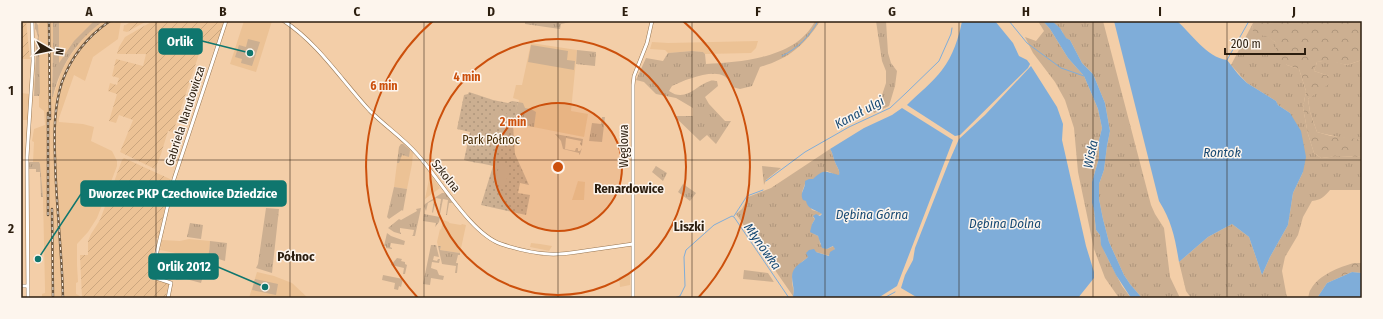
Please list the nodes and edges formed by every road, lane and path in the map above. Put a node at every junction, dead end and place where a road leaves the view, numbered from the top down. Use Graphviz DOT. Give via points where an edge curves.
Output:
graph roads {
  1 [pos="32,21"];
  2 [pos="226,21"];
  3 [pos="284,21"];
  4 [pos="652,21"];
  5 [pos="633,244"];
  6 [pos="21,286"];
  7 [pos="28,286"];
  8 [pos="28,298"];
  9 [pos="168,298"];
  10 [pos="633,298"];
  1 -- 7 [label="street" via="34,61 27,157"];
  2 -- 9 [label="street, Gabriela Narutowicza" via="174,179 152,273 156,278 171,283"];
  3 -- 5 [label="street, Szkolna" via="312,45 369,110 417,154 470,220 491,239 500,244 547,254 573,253"];
  4 -- 5 [label="street, Węglowa" via="633,85"];
  5 -- 10 [label="street, Węglowa"];
  6 -- 7 [label="street"];
  7 -- 8 [label="street"];
}
